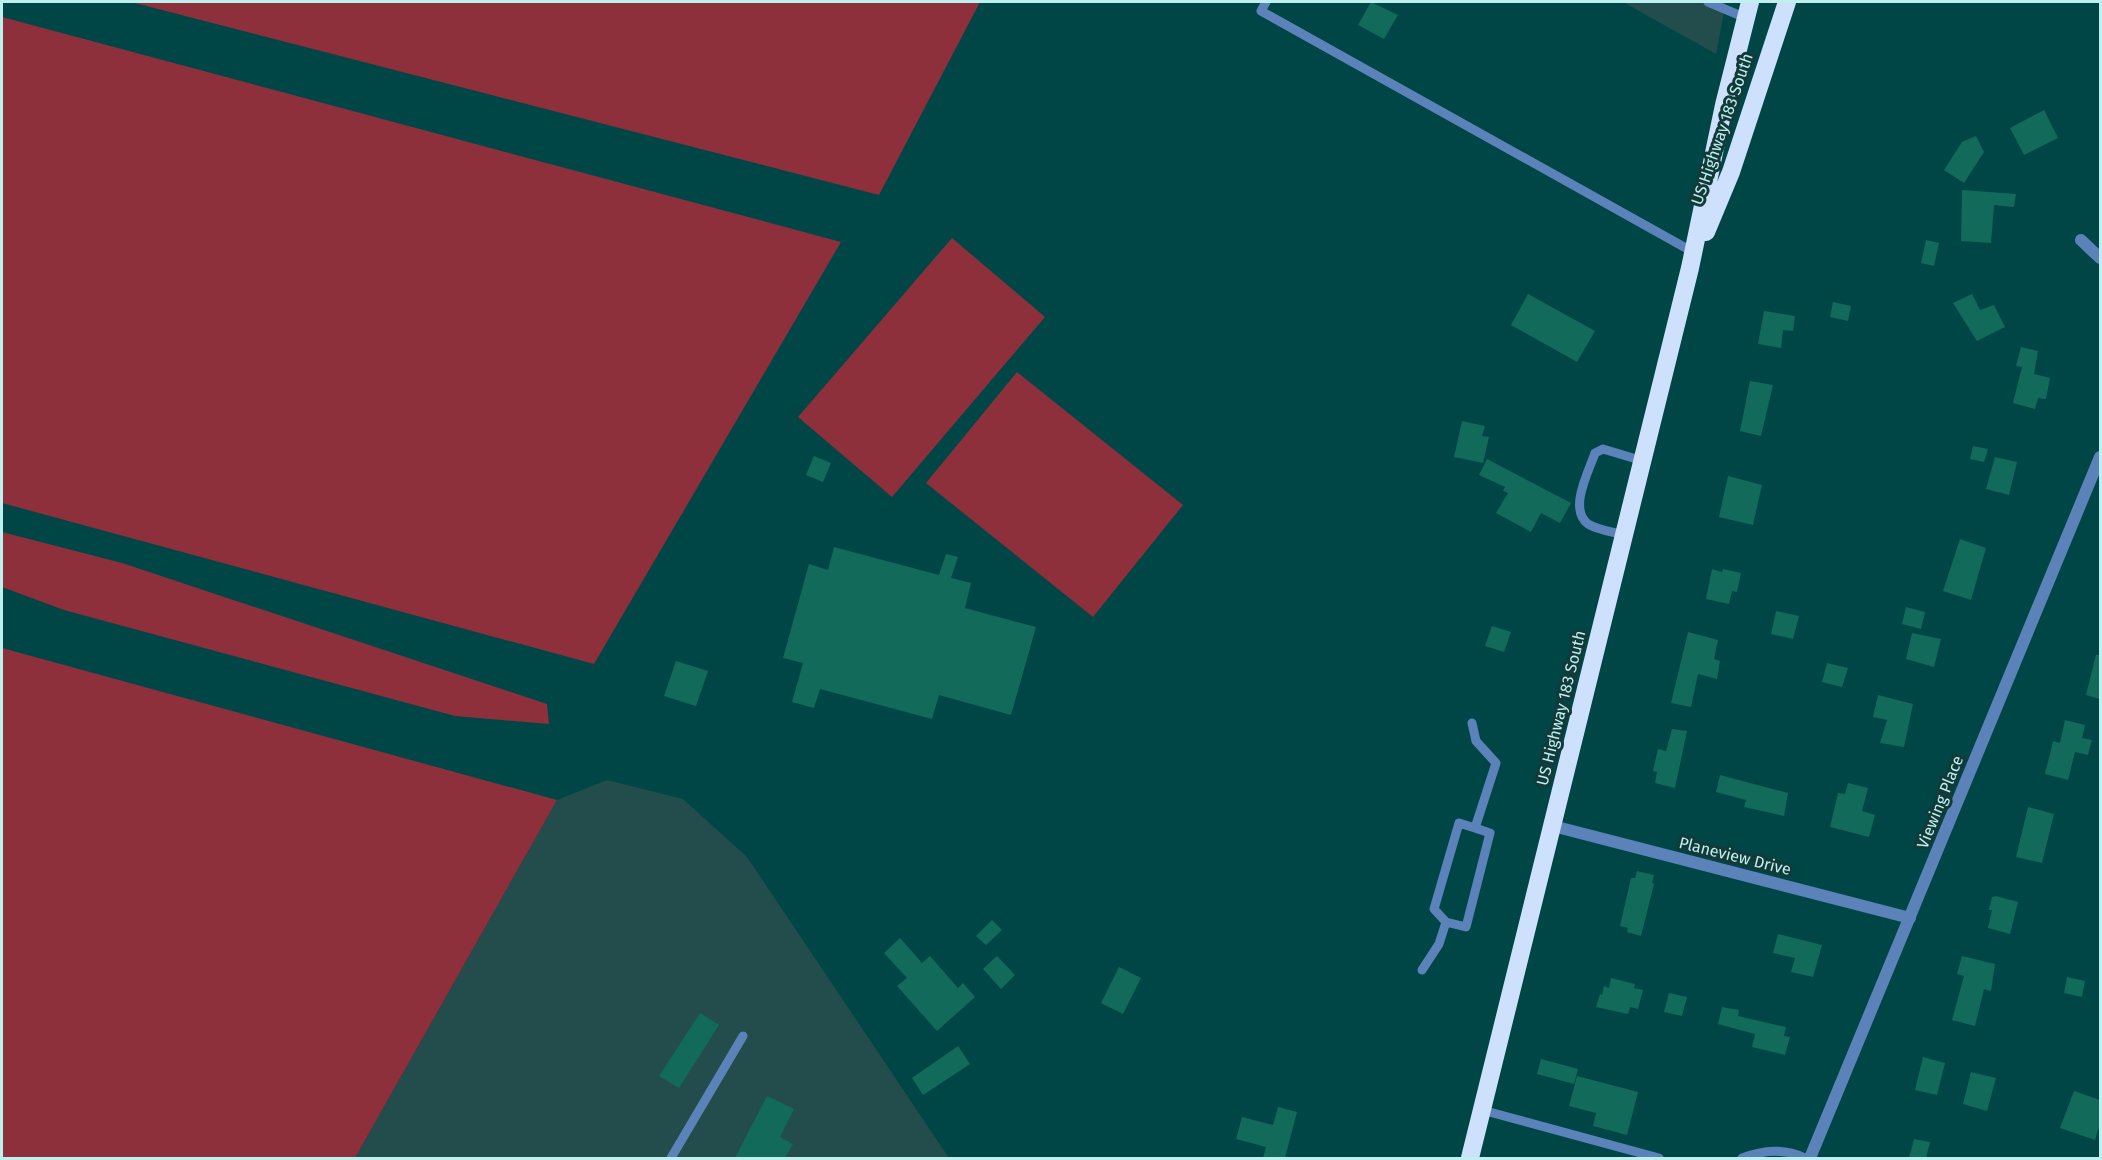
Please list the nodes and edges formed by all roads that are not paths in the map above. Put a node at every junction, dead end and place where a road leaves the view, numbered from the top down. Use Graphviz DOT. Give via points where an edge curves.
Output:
graph roads {
  1 [pos="1266,2"];
  2 [pos="1708,2"];
  3 [pos="1787,2"];
  4 [pos="1748,10"];
  5 [pos="2081,240"];
  6 [pos="2100,258"];
  7 [pos="1692,260"];
  8 [pos="2100,458"];
  9 [pos="1643,461"];
  10 [pos="1624,535"];
  11 [pos="1472,723"];
  12 [pos="1553,826"];
  13 [pos="1475,828"];
  14 [pos="1910,918"];
  15 [pos="1446,922"];
  16 [pos="1422,970"];
  17 [pos="743,1036"];
  18 [pos="1482,1110"];
  19 [pos="672,1158"];
  20 [pos="1470,1158"];
  21 [pos="1659,1158"];
  22 [pos="1742,1158"];
  23 [pos="1805,1158"];
  24 [pos="1810,1158"];
  1 -- 7 [label="lane" via="1261,11"];
  2 -- 4 [label="lane"];
  3 -- 7 [label="highway, US Highway 183 South" via="1731,172"];
  4 -- 7 [label="highway, US Highway 183 South"];
  5 -- 6 [label="street"];
  7 -- 9 [label="highway, US Highway 183 South"];
  8 -- 14 [label="street, Viewing Place"];
  9 -- 10 [label="highway, US Highway 183 South"];
  9 -- 10 [label="lane" via="1603,449 1595,453 1579,504 1581,516 1589,525"];
  10 -- 12 [label="highway, US Highway 183 South"];
  11 -- 13 [label="lane" via="1476,741 1496,763"];
  12 -- 14 [label="street, Planeview Drive"];
  12 -- 18 [label="highway, US Highway 183 South"];
  13 -- 15 [label="lane" via="1459,823 1434,909"];
  13 -- 15 [label="lane" via="1490,833 1466,927"];
  14 -- 24 [label="street, Viewing Place"];
  15 -- 16 [label="lane" via="1439,944"];
  17 -- 19 [label="lane"];
  18 -- 20 [label="highway, US Highway 183 South"];
  18 -- 21 [label="lane"];
  22 -- 23 [label="lane" via="1773,1150"];
}
